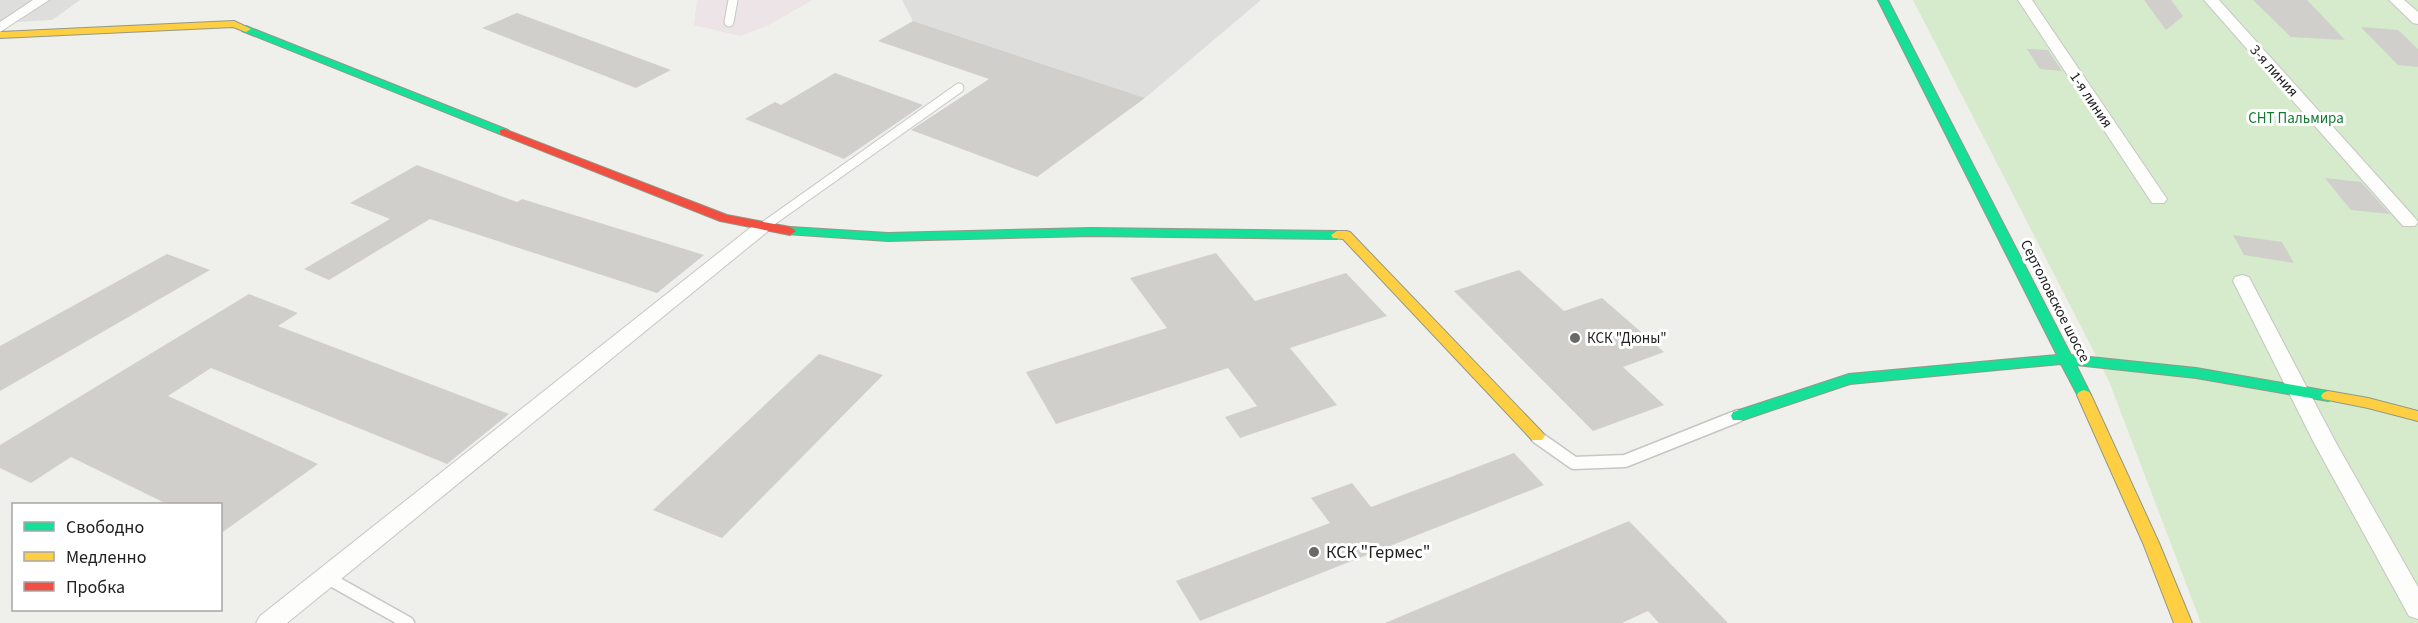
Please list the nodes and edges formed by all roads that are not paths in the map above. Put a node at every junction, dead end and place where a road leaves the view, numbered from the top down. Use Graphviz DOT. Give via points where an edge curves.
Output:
graph roads {
  1 [pos="42,0"];
  2 [pos="733,0"];
  3 [pos="1883,0"];
  4 [pos="2025,0"];
  5 [pos="2211,0"];
  6 [pos="2396,0"];
  7 [pos="2418,20"];
  8 [pos="729,22"];
  9 [pos="0,28"];
  10 [pos="0,35"];
  11 [pos="959,88"];
  12 [pos="2158,199"];
  13 [pos="2409,222"];
  14 [pos="762,228"];
  15 [pos="2242,281"];
  16 [pos="2067,359"];
  17 [pos="2300,392"];
  18 [pos="1738,416"];
  19 [pos="2418,416"];
  20 [pos="1537,436"];
  21 [pos="326,578"];
  22 [pos="2418,609"];
  23 [pos="269,623"];
  24 [pos="408,623"];
  25 [pos="2183,623"];
  1 -- 9 [label="street"];
  2 -- 8 [label="lane"];
  3 -- 16 [label="street, Сертоловское шоссе"];
  4 -- 12 [label="street, 1-я линия"];
  5 -- 13 [label="street, 3-я линия"];
  6 -- 7 [label="street"];
  10 -- 14 [label="street" via="234,24 724,218"];
  11 -- 14 [label="lane"];
  14 -- 20 [label="street" via="842,237 1088,232 1346,235"];
  14 -- 21 [label="street"];
  15 -- 17 [label="street"];
  16 -- 17 [label="street" via="2196,374"];
  16 -- 18 [label="street" via="1849,379"];
  16 -- 25 [label="street, Сертоловское шоссе" via="2162,567"];
  17 -- 19 [label="street"];
  17 -- 22 [label="street"];
  18 -- 20 [label="lane" via="1625,460 1574,463"];
  21 -- 23 [label="street"];
  21 -- 24 [label="lane"];
}
